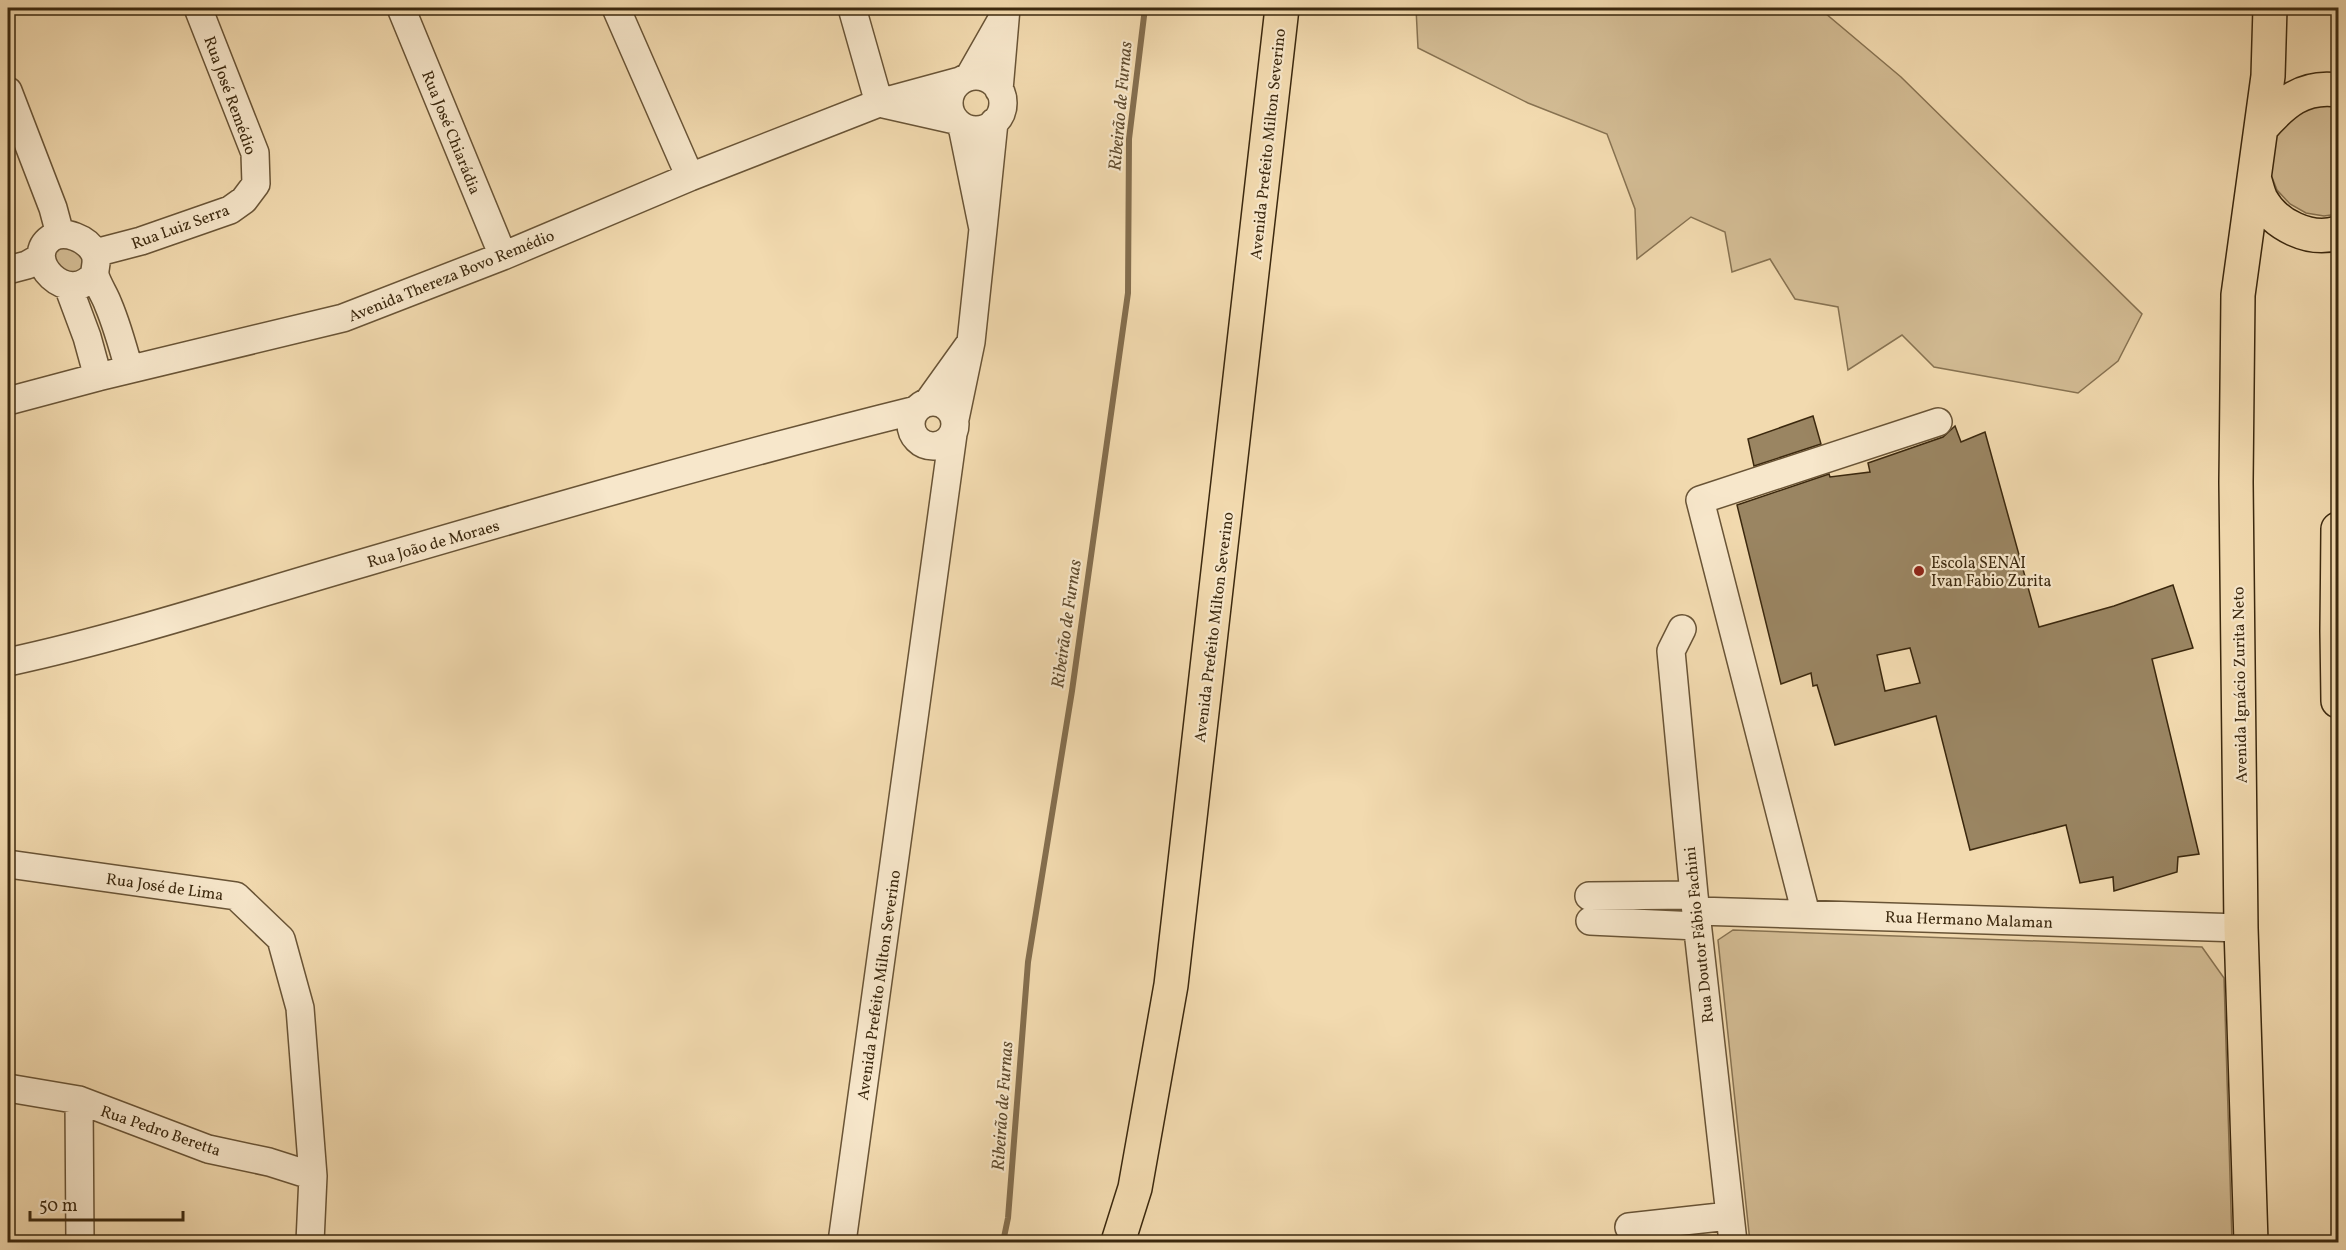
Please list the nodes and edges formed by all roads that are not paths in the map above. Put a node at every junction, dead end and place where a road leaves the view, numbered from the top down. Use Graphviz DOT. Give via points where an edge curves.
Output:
graph roads {
  1 [pos="198,8"];
  2 [pos="401,8"];
  3 [pos="616,8"];
  4 [pos="852,8"];
  5 [pos="1282,8"];
  6 [pos="2270,8"];
  7 [pos="1006,10"];
  8 [pos="965,79"];
  9 [pos="999,90"];
  10 [pos="2338,90"];
  11 [pos="8,91"];
  12 [pos="879,103"];
  13 [pos="994,122"];
  14 [pos="958,123"];
  15 [pos="2261,128"];
  16 [pos="690,177"];
  17 [pos="2255,181"];
  18 [pos="256,184"];
  19 [pos="983,229"];
  20 [pos="2338,233"];
  21 [pos="60,234"];
  22 [pos="503,256"];
  23 [pos="41,257"];
  24 [pos="95,264"];
  25 [pos="8,270"];
  26 [pos="68,286"];
  27 [pos="971,342"];
  28 [pos="129,369"];
  29 [pos="98,376"];
  30 [pos="8,401"];
  31 [pos="922,406"];
  32 [pos="1938,422"];
  33 [pos="858,425"];
  34 [pos="954,427"];
  35 [pos="918,440"];
  36 [pos="943,513"];
  37 [pos="2338,529"];
  38 [pos="1682,629"];
  39 [pos="2338,630"];
  40 [pos="8,662"];
  41 [pos="2338,701"];
  42 [pos="8,864"];
  43 [pos="1589,909"];
  44 [pos="1696,911"];
  45 [pos="1806,914"];
  46 [pos="2241,928"];
  47 [pos="8,1088"];
  48 [pos="79,1100"];
  49 [pos="312,1176"];
  50 [pos="1729,1216"];
  51 [pos="1629,1227"];
  52 [pos="80,1242"];
  53 [pos="310,1242"];
  54 [pos="842,1242"];
  55 [pos="1118,1242"];
  56 [pos="1733,1242"];
  57 [pos="2251,1242"];
  1 -- 18 [label="street, Rua José Remédio" via="255,153"];
  2 -- 22 [label="street, Rua José Chiarádia"];
  3 -- 16 [label="street"];
  4 -- 12 [label="street"];
  5 -- 55 [label="main road, Avenida Prefeito Milton Severino" via="1171,985 1135,1188"];
  6 -- 15 [label="main road, Avenida Ignácio Zurita Neto" via="2268,76"];
  7 -- 8 [label="street, Avenida Prefeito Milton Severino"];
  7 -- 9 [label="street, Avenida Prefeito Milton Severino"];
  8 -- 9 [label="street" via="986,78"];
  8 -- 12 [label="street, Avenida Thereza Bovo Remédio"];
  8 -- 14 [label="street, Avenida Prefeito Milton Severino" via="950,95 949,109"];
  9 -- 13 [label="street, Avenida Prefeito Milton Severino" via="1002,107"];
  10 -- 15 [label="main road" via="2327,88 2291,98"];
  11 -- 21 [label="street"];
  12 -- 14 [label="street"];
  12 -- 16 [label="street, Avenida Thereza Bovo Remédio"];
  13 -- 14 [label="street" via="979,130"];
  13 -- 19 [label="street, Avenida Prefeito Milton Severino"];
  14 -- 19 [label="street, Avenida Prefeito Milton Severino"];
  15 -- 17 [label="main road, Avenida Ignácio Zurita Neto"];
  16 -- 22 [label="street, Avenida Thereza Bovo Remédio"];
  17 -- 20 [label="main road" via="2273,214 2290,227 2311,236"];
  17 -- 46 [label="main road, Avenida Ignácio Zurita Neto" via="2238,295"];
  18 -- 24 [label="street, Rua Luiz Serra" via="230,210 141,241"];
  19 -- 27 [label="street, Avenida Prefeito Milton Severino"];
  21 -- 23 [label="street" via="43,247"];
  21 -- 24 [label="street" via="70,234 89,245"];
  22 -- 28 [label="street, Avenida Thereza Bovo Remédio" via="343,318"];
  23 -- 25 [label="street"];
  23 -- 26 [label="street" via="49,275"];
  24 -- 26 [label="street" via="88,282"];
  24 -- 28 [label="street"];
  26 -- 29 [label="street"];
  27 -- 31 [label="street, Avenida Prefeito Milton Severino"];
  27 -- 34 [label="street, Avenida Prefeito Milton Severino"];
  28 -- 29 [label="street, Avenida Thereza Bovo Remédio"];
  29 -- 30 [label="street, Avenida Thereza Bovo Remédio"];
  31 -- 33 [label="street, Rua João de Moraes"];
  31 -- 34 [label="street" via="942,403 952,412"];
  31 -- 35 [label="street, Avenida Prefeito Milton Severino" via="911,423"];
  32 -- 45 [label="street" via="1700,500"];
  33 -- 35 [label="street, Rua João de Moraes"];
  33 -- 40 [label="street, Rua João de Moraes" via="75,647"];
  34 -- 35 [label="street" via="942,444 935,446"];
  34 -- 36 [label="street, Avenida Prefeito Milton Severino"];
  35 -- 36 [label="street, Avenida Prefeito Milton Severino"];
  36 -- 54 [label="street, Avenida Prefeito Milton Severino"];
  37 -- 39 [label="main road"];
  38 -- 44 [label="street, Rua Doutor Fábio Fachini" via="1671,651"];
  39 -- 41 [label="main road"];
  42 -- 49 [label="street, Rua José de Lima" via="236,896 281,939 300,1008"];
  43 -- 44 [label="street, Rua Hermano Malaman"];
  44 -- 45 [label="street, Rua Hermano Malaman"];
  44 -- 50 [label="street, Rua Doutor Fábio Fachini"];
  45 -- 46 [label="street, Rua Hermano Malaman"];
  46 -- 57 [label="main road, Avenida Ignácio Zurita Neto"];
  47 -- 48 [label="street, Rua Pedro Beretta"];
  48 -- 49 [label="street, Rua Pedro Beretta" via="208,1149"];
  48 -- 52 [label="street"];
  49 -- 53 [label="street, Rua José de Lima"];
  50 -- 51 [label="street"];
  50 -- 56 [label="street, Rua Doutor Fábio Fachini"];
}
